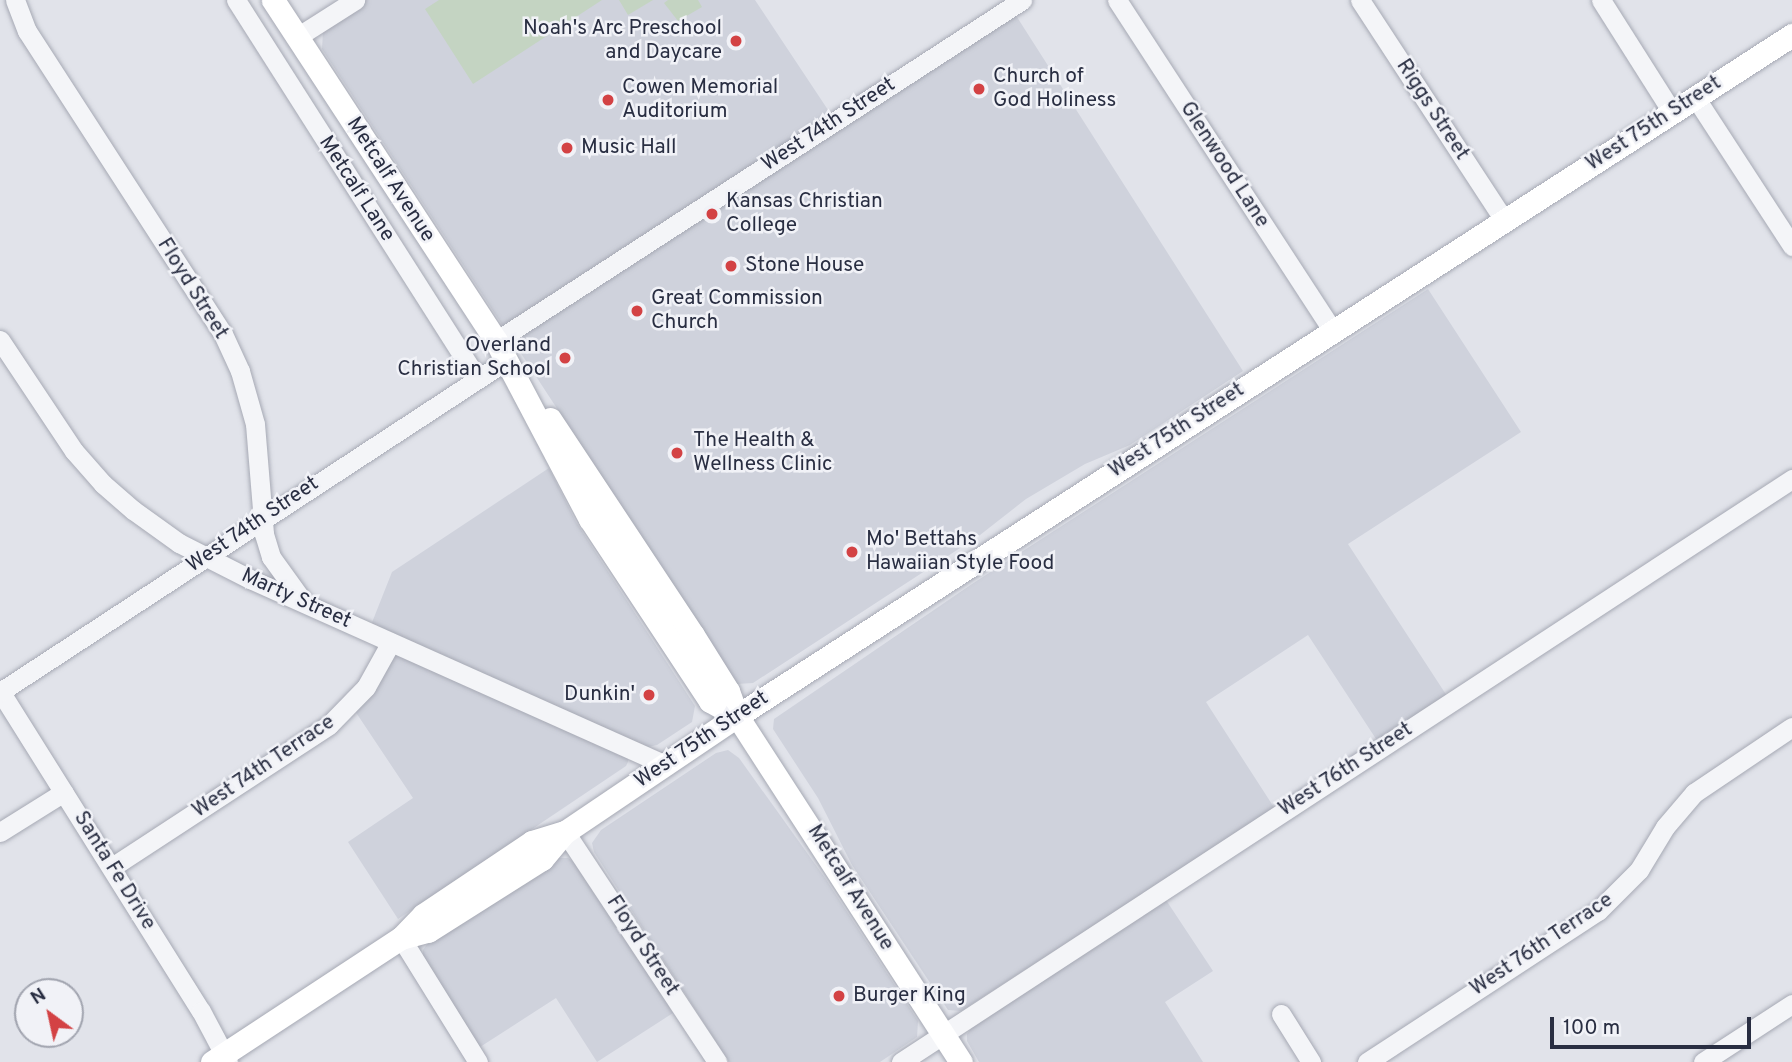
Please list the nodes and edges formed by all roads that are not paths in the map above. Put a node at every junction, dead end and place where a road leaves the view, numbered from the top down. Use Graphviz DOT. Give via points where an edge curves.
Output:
graph roads {
  1 [pos="15,0"];
  2 [pos="236,0"];
  3 [pos="273,0"];
  4 [pos="355,0"];
  5 [pos="1022,0"];
  6 [pos="1117,0"];
  7 [pos="1360,0"];
  8 [pos="1601,0"];
  9 [pos="1792,35"];
  10 [pos="297,37"];
  11 [pos="1695,97"];
  12 [pos="1672,111"];
  13 [pos="1504,220"];
  14 [pos="1792,246"];
  15 [pos="1332,330"];
  16 [pos="0,340"];
  17 [pos="501,351"];
  18 [pos="477,379"];
  19 [pos="1792,479"];
  20 [pos="263,518"];
  21 [pos="205,557"];
  22 [pos="303,602"];
  23 [pos="391,642"];
  24 [pos="0,691"];
  25 [pos="737,716"];
  26 [pos="1792,726"];
  27 [pos="664,764"];
  28 [pos="64,792"];
  29 [pos="0,832"];
  30 [pos="565,832"];
  31 [pos="112,867"];
  32 [pos="401,938"];
  33 [pos="1792,1004"];
  34 [pos="1281,1014"];
  35 [pos="943,1034"];
  36 [pos="226,1060"];
  37 [pos="478,1062"];
  38 [pos="717,1062"];
  39 [pos="901,1062"];
  40 [pos="961,1062"];
  41 [pos="1311,1062"];
  42 [pos="1367,1062"];
  43 [pos="1703,1062"];
  1 -- 20 [label="street, Floyd Street" via="27,31 223,334 256,424"];
  2 -- 18 [label="street, Metcalf Lane"];
  3 -- 10 [label="main road, Metcalf Avenue"];
  4 -- 10 [label="street"];
  5 -- 17 [label="street, West 74th Street"];
  6 -- 15 [label="street, Glenwood Lane"];
  7 -- 13 [label="street, Riggs Street"];
  8 -- 12 [label="street"];
  9 -- 11 [label="main road, West 75th Street"];
  10 -- 17 [label="main road, Metcalf Avenue"];
  11 -- 12 [label="main road, West 75th Street"];
  11 -- 14 [label="street"];
  12 -- 13 [label="main road, West 75th Street"];
  13 -- 15 [label="main road, West 75th Street"];
  15 -- 25 [label="main road, West 75th Street"];
  16 -- 21 [label="street, Marty Street" via="74,451 103,484 133,510"];
  17 -- 18 [label="street, West 74th Street"];
  17 -- 25 [label="main road, Metcalf Avenue" via="646,562 729,691"];
  18 -- 20 [label="street, West 74th Street"];
  19 -- 35 [label="street, West 76th Street"];
  20 -- 21 [label="street, West 74th Street"];
  20 -- 22 [label="street, Floyd Street" via="271,557"];
  21 -- 22 [label="street, Marty Street"];
  21 -- 24 [label="street, West 74th Street"];
  22 -- 23 [label="street, Marty Street"];
  23 -- 27 [label="street, Marty Street"];
  23 -- 31 [label="street, West 74th Terrace" via="366,687 329,725"];
  24 -- 28 [label="street, Santa Fe Drive"];
  25 -- 27 [label="main road, West 75th Street"];
  25 -- 35 [label="main road, Metcalf Avenue"];
  26 -- 42 [label="street, West 76th Terrace" via="1693,793 1669,821 1639,870 1598,911"];
  27 -- 30 [label="main road, West 75th Street"];
  28 -- 29 [label="street"];
  28 -- 31 [label="street, Santa Fe Drive"];
  30 -- 32 [label="main road, West 75th Street" via="542,859 428,931"];
  30 -- 38 [label="street, Floyd Street"];
  31 -- 36 [label="street, Santa Fe Drive"];
  32 -- 36 [label="main road, West 75th Street"];
  32 -- 37 [label="street"];
  33 -- 43 [label="street"];
  34 -- 41 [label="street"];
  35 -- 39 [label="street, West 76th Street"];
  35 -- 40 [label="main road, Metcalf Avenue"];
}
